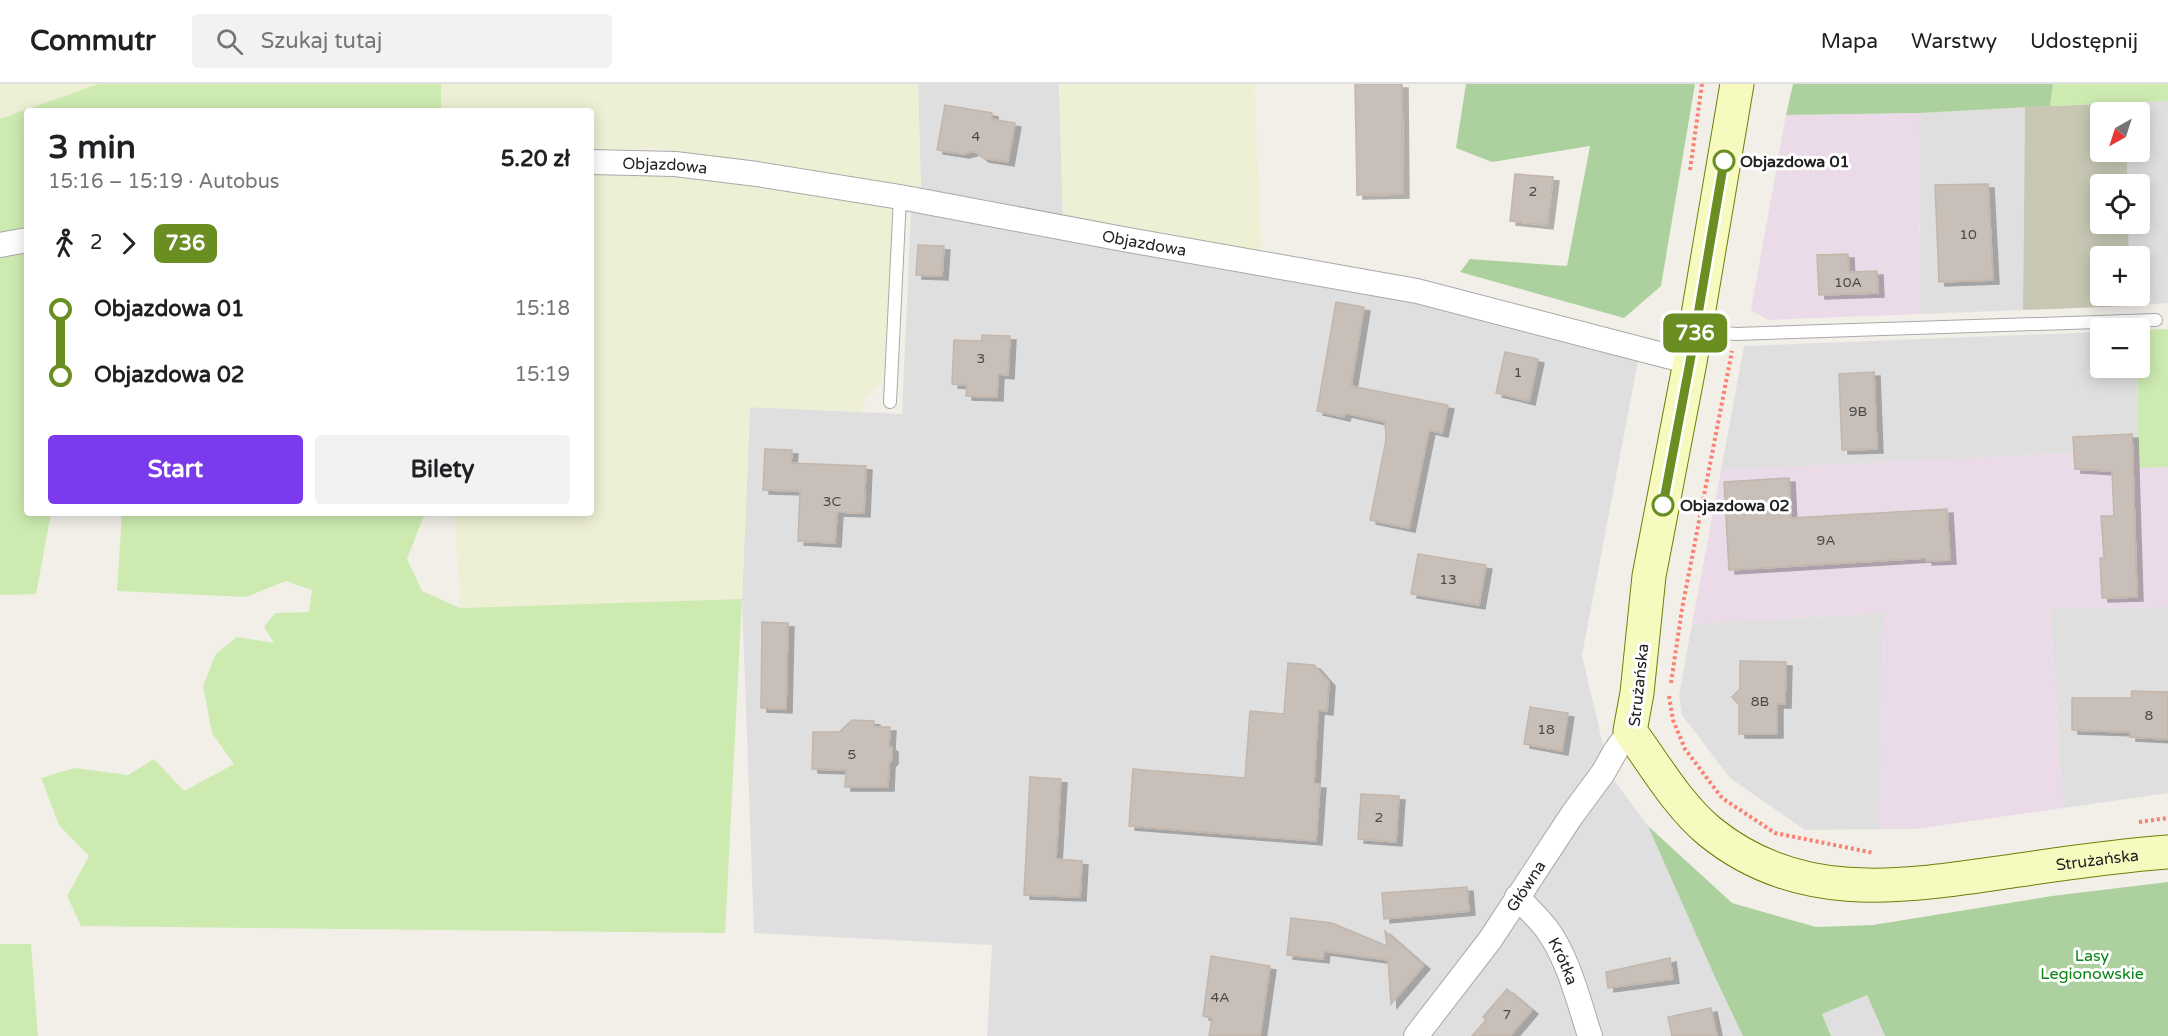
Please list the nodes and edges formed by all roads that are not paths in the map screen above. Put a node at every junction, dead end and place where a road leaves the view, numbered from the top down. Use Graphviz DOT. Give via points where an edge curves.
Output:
graph roads {
  1 [pos="1737,84"];
  2 [pos="594,162"];
  3 [pos="900,197"];
  4 [pos="24,241"];
  5 [pos="0,245"];
  6 [pos="2156,320"];
  7 [pos="1695,330"];
  8 [pos="1690,362"];
  9 [pos="890,402"];
  10 [pos="1630,731"];
  11 [pos="2168,852"];
  12 [pos="1517,897"];
  13 [pos="1416,1036"];
  14 [pos="1590,1036"];
  1 -- 7 [label="main road, Strużańska"];
  2 -- 3 [label="street, Objazdowa" via="675,164"];
  3 -- 8 [label="street, Objazdowa" via="1417,291"];
  3 -- 9 [label="lane"];
  4 -- 5 [label="street"];
  6 -- 7 [label="lane" via="1736,334"];
  7 -- 8 [label="main road, Strużańska"];
  8 -- 10 [label="main road, Strużańska" via="1650,576"];
  10 -- 11 [label="main road, Strużańska" via="1687,809 1710,831 1764,864 1797,876 1834,884 1885,887"];
  10 -- 12 [label="street, Główna"];
  12 -- 13 [label="street, Główna" via="1490,940"];
  12 -- 14 [label="street, Krótka" via="1555,943"];
}
